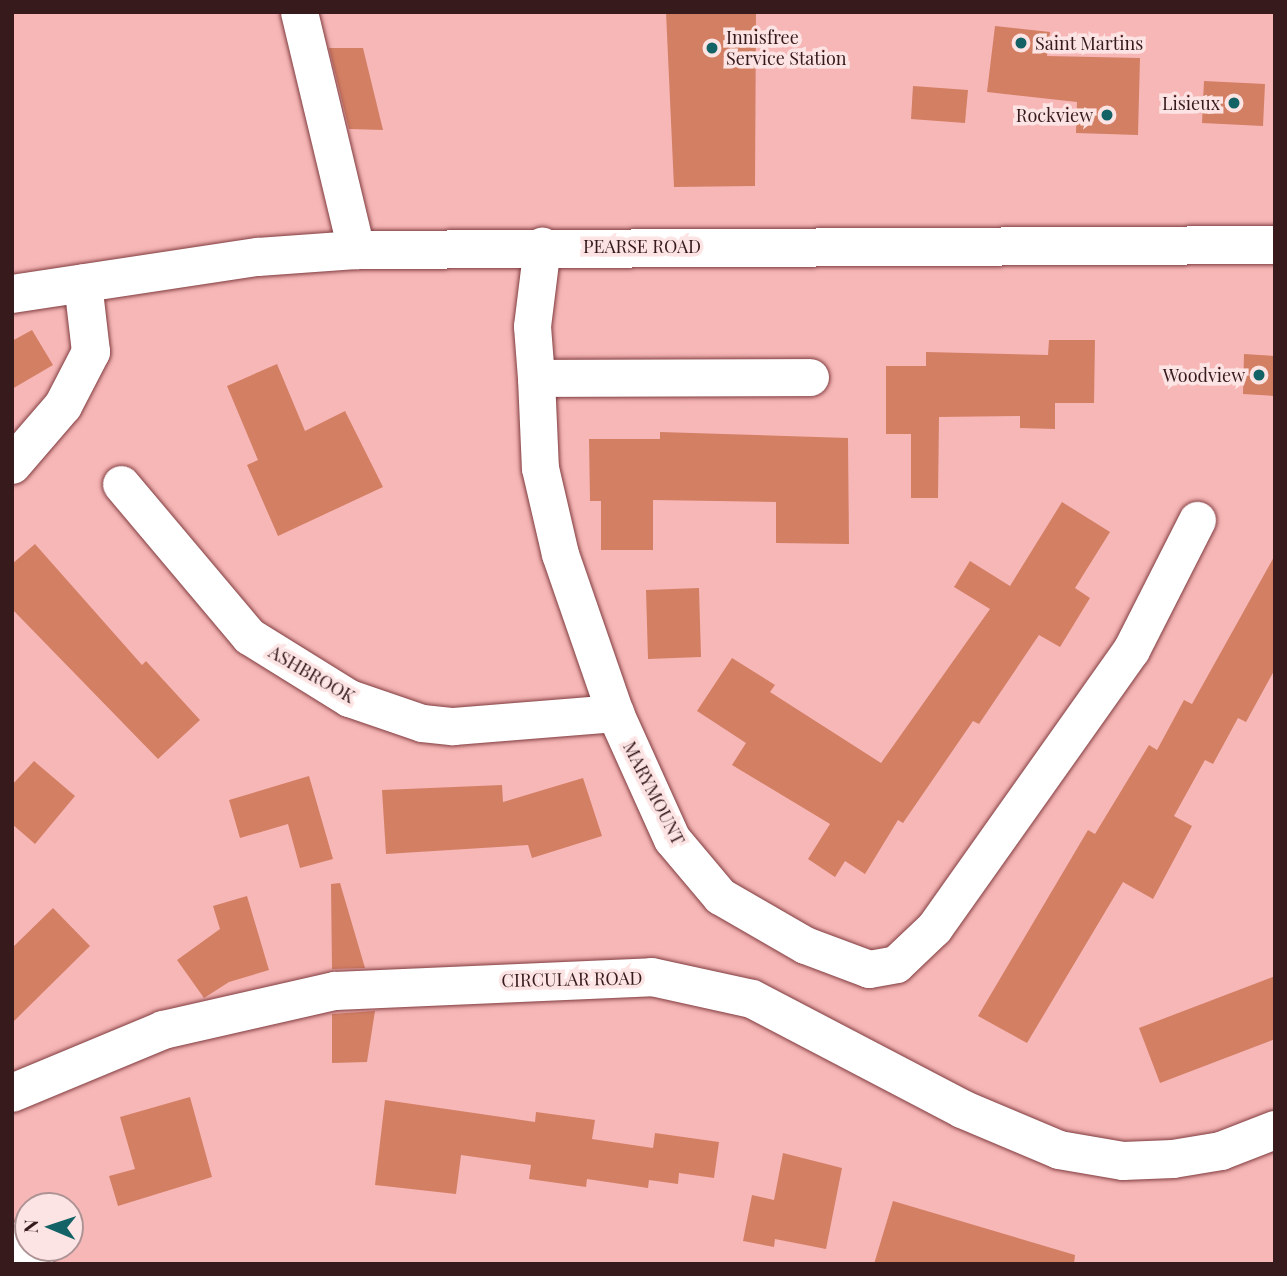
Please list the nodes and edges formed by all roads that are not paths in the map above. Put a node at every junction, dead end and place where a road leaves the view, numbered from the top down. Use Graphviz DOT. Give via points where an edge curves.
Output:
graph roads {
  1 [pos="299,12"];
  2 [pos="1275,245"];
  3 [pos="542,246"];
  4 [pos="356,250"];
  5 [pos="83,283"];
  6 [pos="12,294"];
  7 [pos="810,377"];
  8 [pos="536,378"];
  9 [pos="12,465"];
  10 [pos="121,484"];
  11 [pos="1197,520"];
  12 [pos="615,713"];
  13 [pos="12,1093"];
  14 [pos="1275,1130"];
  15 [pos="12,1240"];
  16 [pos="34,1264"];
  1 -- 4 [label="street"];
  2 -- 3 [label="main road, PEARSE ROAD"];
  3 -- 4 [label="main road, PEARSE ROAD"];
  3 -- 8 [label="street, MARYMOUNT" via="532,326"];
  4 -- 5 [label="main road, PEARSE ROAD" via="258,257"];
  5 -- 6 [label="main road, PEARSE ROAD"];
  5 -- 9 [label="main road" via="91,352 63,406"];
  7 -- 8 [label="street"];
  8 -- 12 [label="street, MARYMOUNT" via="540,468 560,554"];
  10 -- 12 [label="street, ASHBROOK" via="249,636 349,698 422,723 453,726"];
  11 -- 12 [label="street, MARYMOUNT" via="1130,650 934,928 896,964 869,969 805,945 720,896 672,839"];
  13 -- 14 [label="main road, CIRCULAR ROAD" via="163,1030 335,991 652,977 752,999 962,1109 1059,1150 1123,1161 1173,1159 1221,1151"];
  15 -- 16 [label="street"];
}
